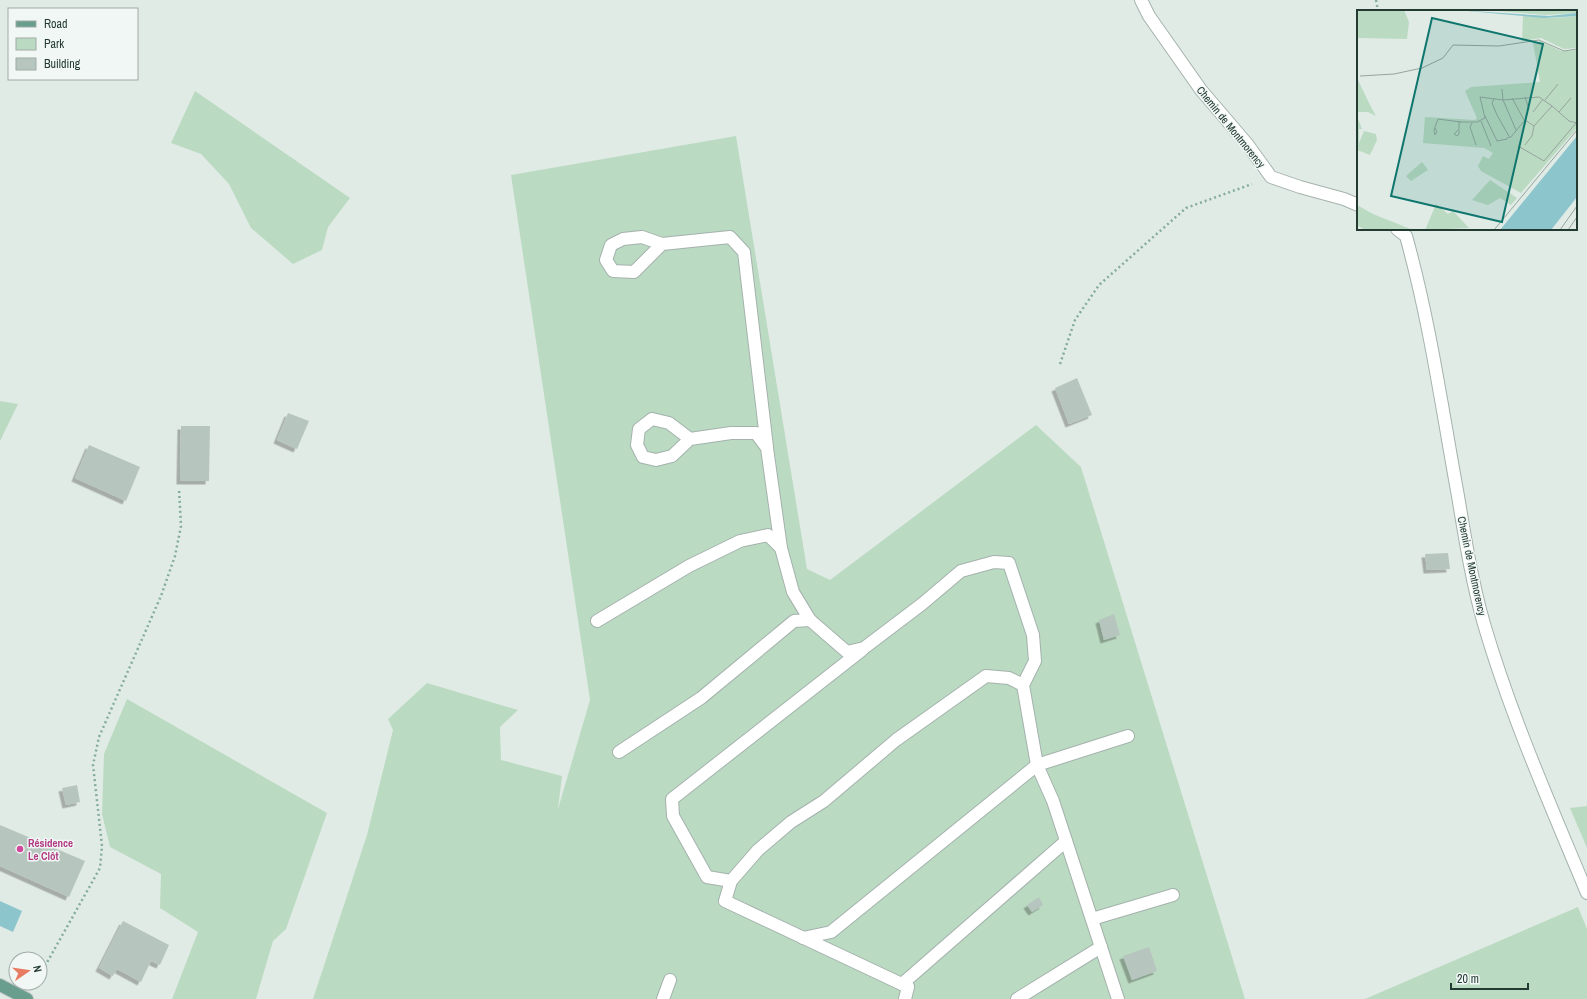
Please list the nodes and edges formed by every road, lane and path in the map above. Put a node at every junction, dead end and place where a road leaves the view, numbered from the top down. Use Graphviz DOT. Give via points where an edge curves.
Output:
graph roads {
  1 [pos="1142,0"];
  2 [pos="1376,0"];
  3 [pos="1378,10"];
  4 [pos="1271,177"];
  5 [pos="1357,205"];
  6 [pos="1398,230"];
  7 [pos="662,244"];
  8 [pos="1060,364"];
  9 [pos="690,439"];
  10 [pos="767,448"];
  11 [pos="179,489"];
  12 [pos="781,548"];
  13 [pos="810,620"];
  14 [pos="597,621"];
  15 [pos="864,648"];
  16 [pos="1023,685"];
  17 [pos="1128,736"];
  18 [pos="619,752"];
  19 [pos="1037,766"];
  20 [pos="1066,841"];
  21 [pos="731,881"];
  22 [pos="1587,893"];
  23 [pos="1173,895"];
  24 [pos="1092,919"];
  25 [pos="803,938"];
  26 [pos="1101,947"];
  27 [pos="48,961"];
  28 [pos="670,980"];
  29 [pos="902,984"];
  30 [pos="0,985"];
  31 [pos="27,999"];
  32 [pos="662,999"];
  33 [pos="905,999"];
  34 [pos="1017,999"];
  35 [pos="1118,999"];
  1 -- 4 [label="street, Chemin de Montmorency" via="1149,16 1201,90 1248,145"];
  2 -- 3 [label="path"];
  4 -- 5 [label="street, Chemin de Montmorency"];
  4 -- 8 [label="path" via="1186,208 1137,250 1099,285 1075,320"];
  6 -- 22 [label="street, Chemin de Montmorency" via="1406,236 1428,324 1466,540 1484,623 1510,704 1546,799"];
  7 -- 10 [label="street" via="730,237 744,252"];
  9 -- 10 [label="street" via="731,433 756,433"];
  10 -- 12 [label="street"];
  11 -- 27 [label="path" via="182,526 175,556 161,596 99,737 94,765 102,846 100,868"];
  12 -- 13 [label="street" via="793,592"];
  12 -- 14 [label="street" via="768,535 740,541 689,566"];
  13 -- 15 [label="street" via="847,652"];
  13 -- 18 [label="street" via="794,621 701,698"];
  15 -- 16 [label="street" via="922,604 961,570 994,562 1009,563 1033,635 1035,661"];
  15 -- 21 [label="street" via="672,799 673,816 707,877"];
  16 -- 19 [label="street"];
  16 -- 21 [label="street" via="1009,678 986,676 896,740 824,801 791,822 758,850"];
  17 -- 19 [label="street"];
  19 -- 20 [label="street" via="1053,801"];
  19 -- 25 [label="street" via="831,932"];
  20 -- 24 [label="street"];
  20 -- 29 [label="street"];
  21 -- 25 [label="street" via="725,901"];
  23 -- 24 [label="street"];
  24 -- 26 [label="street"];
  25 -- 29 [label="street"];
  26 -- 34 [label="street"];
  26 -- 35 [label="street"];
  28 -- 32 [label="street"];
  29 -- 33 [label="street" via="908,987"];
  30 -- 31 [label="main road"];
}
